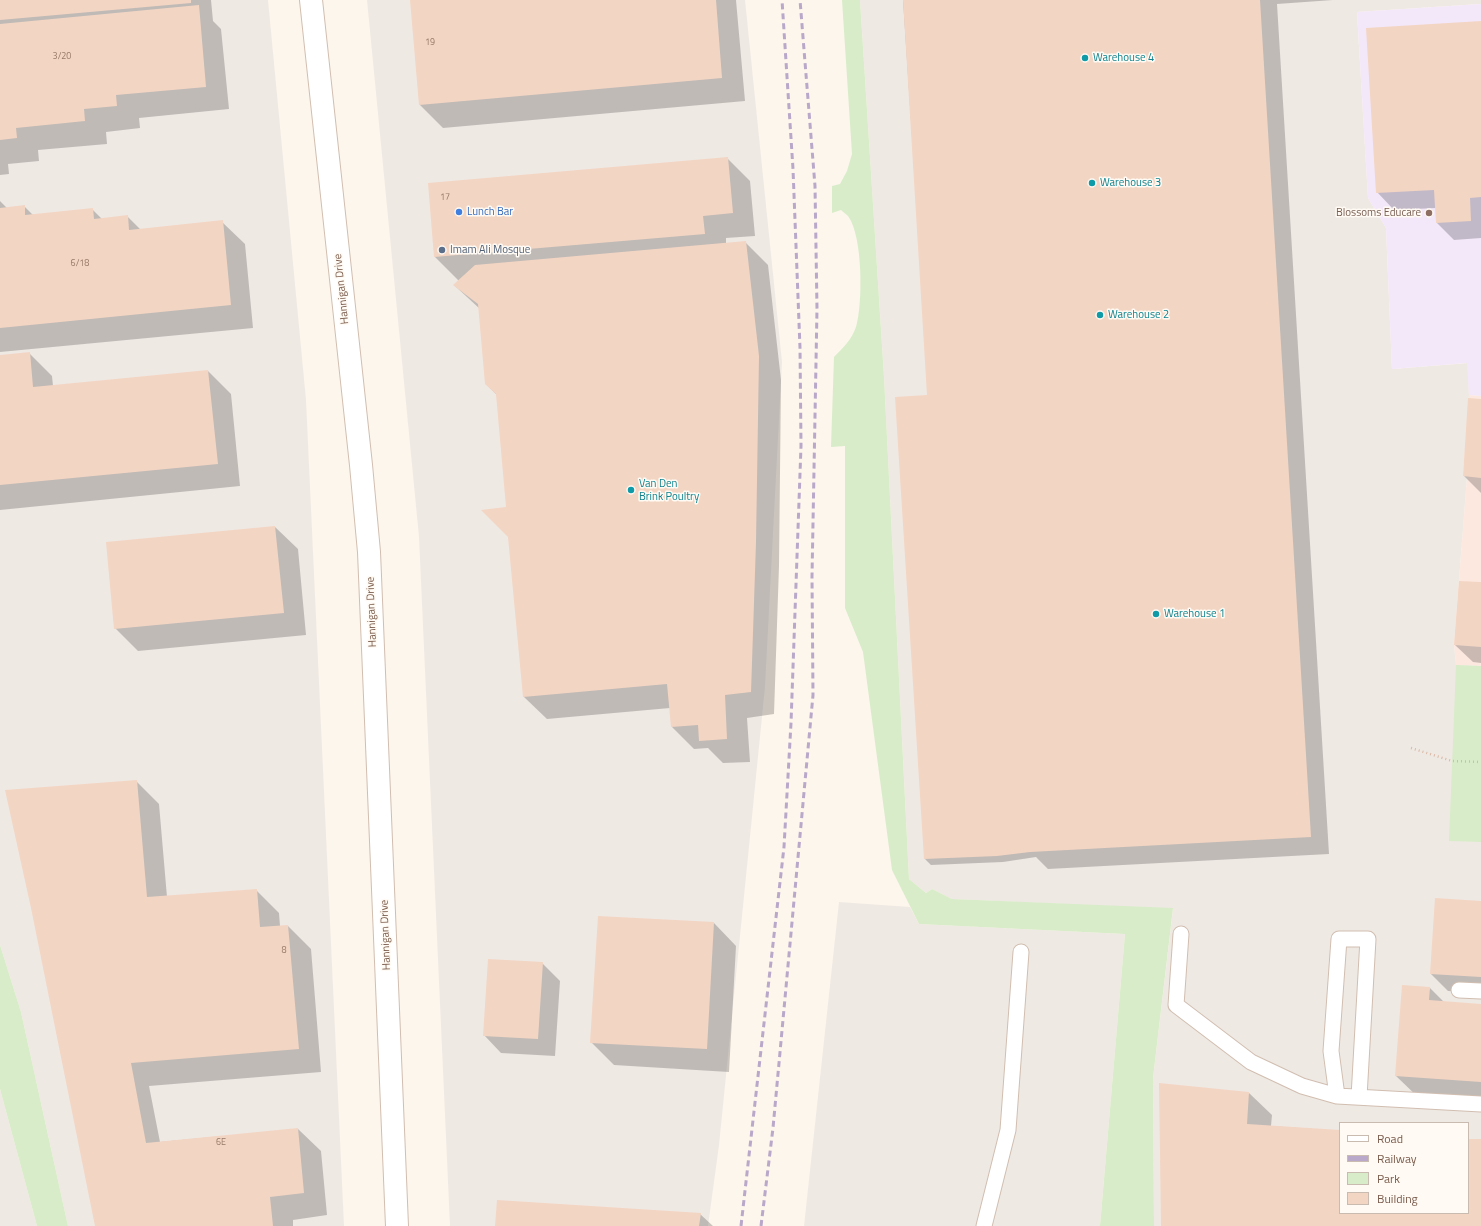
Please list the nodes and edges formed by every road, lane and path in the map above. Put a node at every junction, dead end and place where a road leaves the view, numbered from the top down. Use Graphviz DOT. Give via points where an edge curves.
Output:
graph roads {
  1 [pos="311,0"];
  2 [pos="1411,748"];
  3 [pos="1481,762"];
  4 [pos="1181,934"];
  5 [pos="1021,952"];
  6 [pos="1459,990"];
  7 [pos="1481,991"];
  8 [pos="1338,1096"];
  9 [pos="1359,1097"];
  10 [pos="1481,1104"];
  11 [pos="397,1226"];
  12 [pos="984,1226"];
  1 -- 11 [label="street, Hannigan Drive" via="369,552"];
  2 -- 3 [label="path" via="1452,761"];
  4 -- 8 [label="lane" via="1176,1005 1251,1062 1302,1086"];
  5 -- 12 [label="lane" via="1008,1130"];
  6 -- 7 [label="lane"];
  8 -- 9 [label="lane"];
  8 -- 9 [label="lane" via="1331,1051 1339,939 1368,939"];
  9 -- 10 [label="lane"];
}
